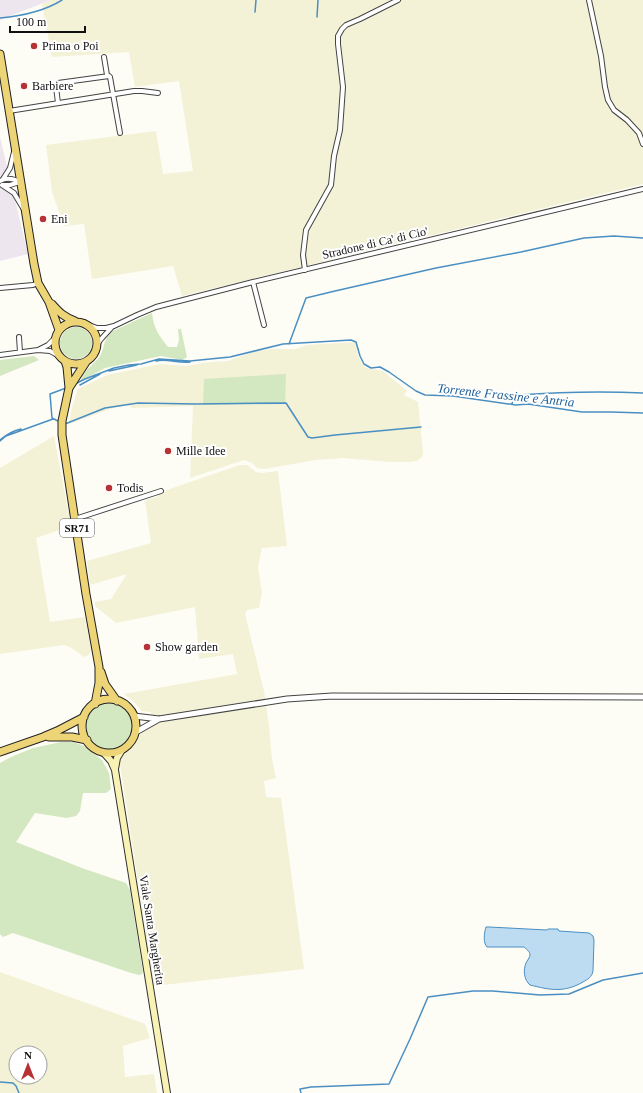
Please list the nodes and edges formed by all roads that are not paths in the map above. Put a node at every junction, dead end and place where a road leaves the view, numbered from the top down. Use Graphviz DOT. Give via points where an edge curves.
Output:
graph roads {
  1 [pos="398,0"];
  2 [pos="589,0"];
  3 [pos="0,54"];
  4 [pos="104,57"];
  5 [pos="107,75"];
  6 [pos="158,93"];
  7 [pos="114,94"];
  8 [pos="58,103"];
  9 [pos="9,111"];
  10 [pos="120,133"];
  11 [pos="643,144"];
  12 [pos="15,148"];
  13 [pos="1,182"];
  14 [pos="20,182"];
  15 [pos="643,189"];
  16 [pos="26,217"];
  17 [pos="305,270"];
  18 [pos="253,282"];
  19 [pos="38,284"];
  20 [pos="0,288"];
  21 [pos="49,302"];
  22 [pos="75,321"];
  23 [pos="89,325"];
  24 [pos="264,325"];
  25 [pos="114,326"];
  26 [pos="59,330"];
  27 [pos="19,337"];
  28 [pos="55,338"];
  29 [pos="98,342"];
  30 [pos="38,350"];
  31 [pos="20,352"];
  32 [pos="0,354"];
  33 [pos="62,358"];
  34 [pos="86,362"];
  35 [pos="69,388"];
  36 [pos="161,491"];
  37 [pos="75,519"];
  38 [pos="99,667"];
  39 [pos="643,697"];
  40 [pos="117,701"];
  41 [pos="95,704"];
  42 [pos="134,716"];
  43 [pos="84,717"];
  44 [pos="159,719"];
  45 [pos="136,732"];
  46 [pos="43,737"];
  47 [pos="87,740"];
  48 [pos="122,750"];
  49 [pos="0,752"];
  50 [pos="103,752"];
  51 [pos="115,770"];
  52 [pos="167,1093"];
  1 -- 17 [label="street" via="346,25 338,36 343,87 340,130 331,186 306,230 303,255"];
  2 -- 11 [label="street" via="608,100 614,110 639,133"];
  3 -- 9 [label="main road"];
  4 -- 5 [label="street"];
  5 -- 7 [label="street" via="110,77"];
  5 -- 8 [label="street" via="58,83"];
  6 -- 7 [label="street" via="138,91"];
  7 -- 8 [label="street"];
  7 -- 10 [label="street"];
  8 -- 9 [label="street"];
  9 -- 12 [label="main road"];
  12 -- 13 [label="street" via="12,163"];
  12 -- 14 [label="main road"];
  13 -- 14 [label="street" via="10,185"];
  13 -- 16 [label="street" via="14,193"];
  14 -- 16 [label="main road"];
  15 -- 17 [label="street, Stradone di Ca' di Cio'"];
  16 -- 19 [label="main road"];
  17 -- 18 [label="street, Stradone di Ca' di Cio'"];
  18 -- 24 [label="street"];
  18 -- 25 [label="street, Stradone di Ca' di Cio'" via="174,300"];
  19 -- 20 [label="street"];
  19 -- 21 [label="main road"];
  21 -- 22 [label="main road" via="67,319"];
  21 -- 26 [label="main road"];
  22 -- 23 [label="main road"];
  22 -- 26 [label="main road" via="63,325"];
  23 -- 25 [label="street" via="97,328"];
  23 -- 29 [label="main road" via="94,330"];
  25 -- 29 [label="street"];
  26 -- 28 [label="main road"];
  27 -- 31 [label="street"];
  28 -- 30 [label="street"];
  28 -- 33 [label="main road, SR71" via="56,350"];
  29 -- 34 [label="main road, SR71" via="95,354"];
  30 -- 31 [label="street"];
  30 -- 33 [label="street" via="50,351"];
  31 -- 32 [label="street"];
  33 -- 34 [label="main road" via="72,364"];
  33 -- 35 [label="main road, SR71" via="67,367"];
  34 -- 35 [label="main road, SR71"];
  35 -- 37 [label="main road, SR71" via="62,421 62,435"];
  36 -- 37 [label="street"];
  37 -- 38 [label="main road, SR71"];
  38 -- 40 [label="main road, SR71"];
  38 -- 41 [label="main road, SR71"];
  39 -- 44 [label="street" via="332,696 286,699"];
  40 -- 41 [label="main road" via="105,700"];
  40 -- 42 [label="main road, SR71" via="128,707"];
  41 -- 43 [label="main road, SR71"];
  42 -- 44 [label="street"];
  42 -- 45 [label="main road"];
  43 -- 46 [label="main road"];
  43 -- 47 [label="main road" via="83,729"];
  44 -- 45 [label="street"];
  45 -- 48 [label="main road" via="131,742"];
  46 -- 47 [label="main road" via="68,736"];
  46 -- 49 [label="main road"];
  47 -- 50 [label="main road"];
  48 -- 50 [label="main road"];
  48 -- 51 [label="main road, Viale Santa Margherita" via="117,758"];
  50 -- 51 [label="main road, Viale Santa Margherita"];
  51 -- 52 [label="main road, Viale Santa Margherita"];
}
